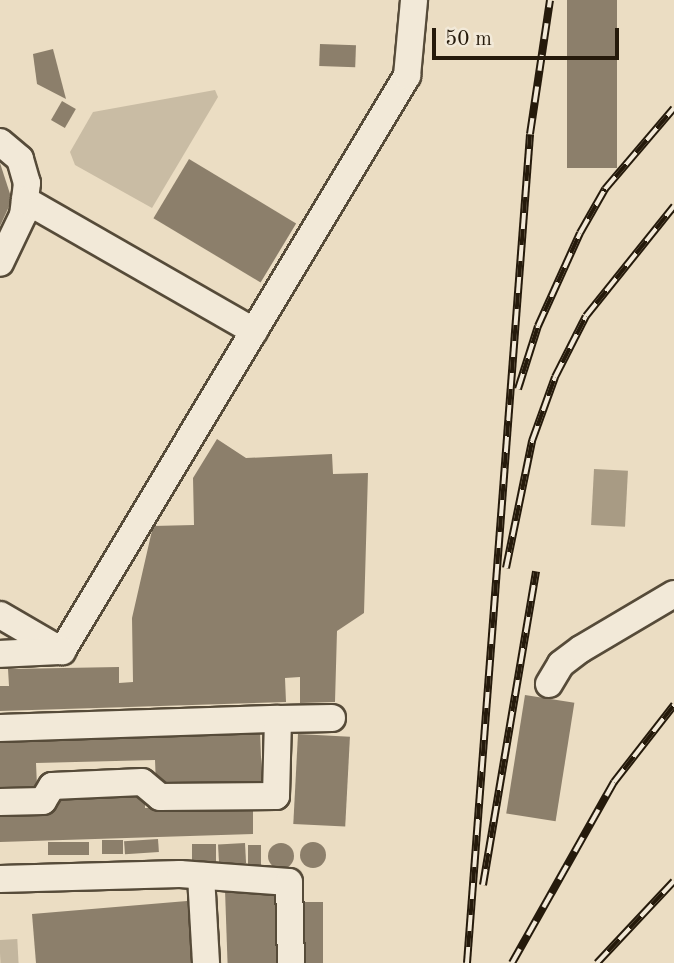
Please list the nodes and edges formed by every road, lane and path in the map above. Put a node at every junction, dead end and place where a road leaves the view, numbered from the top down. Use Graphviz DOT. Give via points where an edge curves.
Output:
graph roads {
  1 [pos="414,0"];
  2 [pos="0,142"];
  3 [pos="25,200"];
  4 [pos="0,263"];
  5 [pos="254,331"];
  6 [pos="674,594"];
  7 [pos="0,615"];
  8 [pos="62,651"];
  9 [pos="0,654"];
  10 [pos="550,684"];
  11 [pos="332,718"];
  12 [pos="278,719"];
  13 [pos="0,728"];
  14 [pos="0,802"];
  15 [pos="201,876"];
  16 [pos="0,879"];
  17 [pos="206,963"];
  18 [pos="291,963"];
  1 -- 5 [label="lane" via="407,76"];
  2 -- 3 [label="lane" via="20,159"];
  3 -- 4 [label="lane" via="16,235"];
  3 -- 5 [label="lane"];
  5 -- 8 [label="lane"];
  6 -- 10 [label="lane" via="581,649 561,664"];
  7 -- 8 [label="lane"];
  8 -- 9 [label="lane"];
  11 -- 12 [label="lane"];
  12 -- 13 [label="lane"];
  12 -- 14 [label="lane" via="276,796 160,797 142,782 52,786 43,801"];
  15 -- 16 [label="lane"];
  15 -- 17 [label="lane"];
  15 -- 18 [label="lane" via="289,882"];
}
